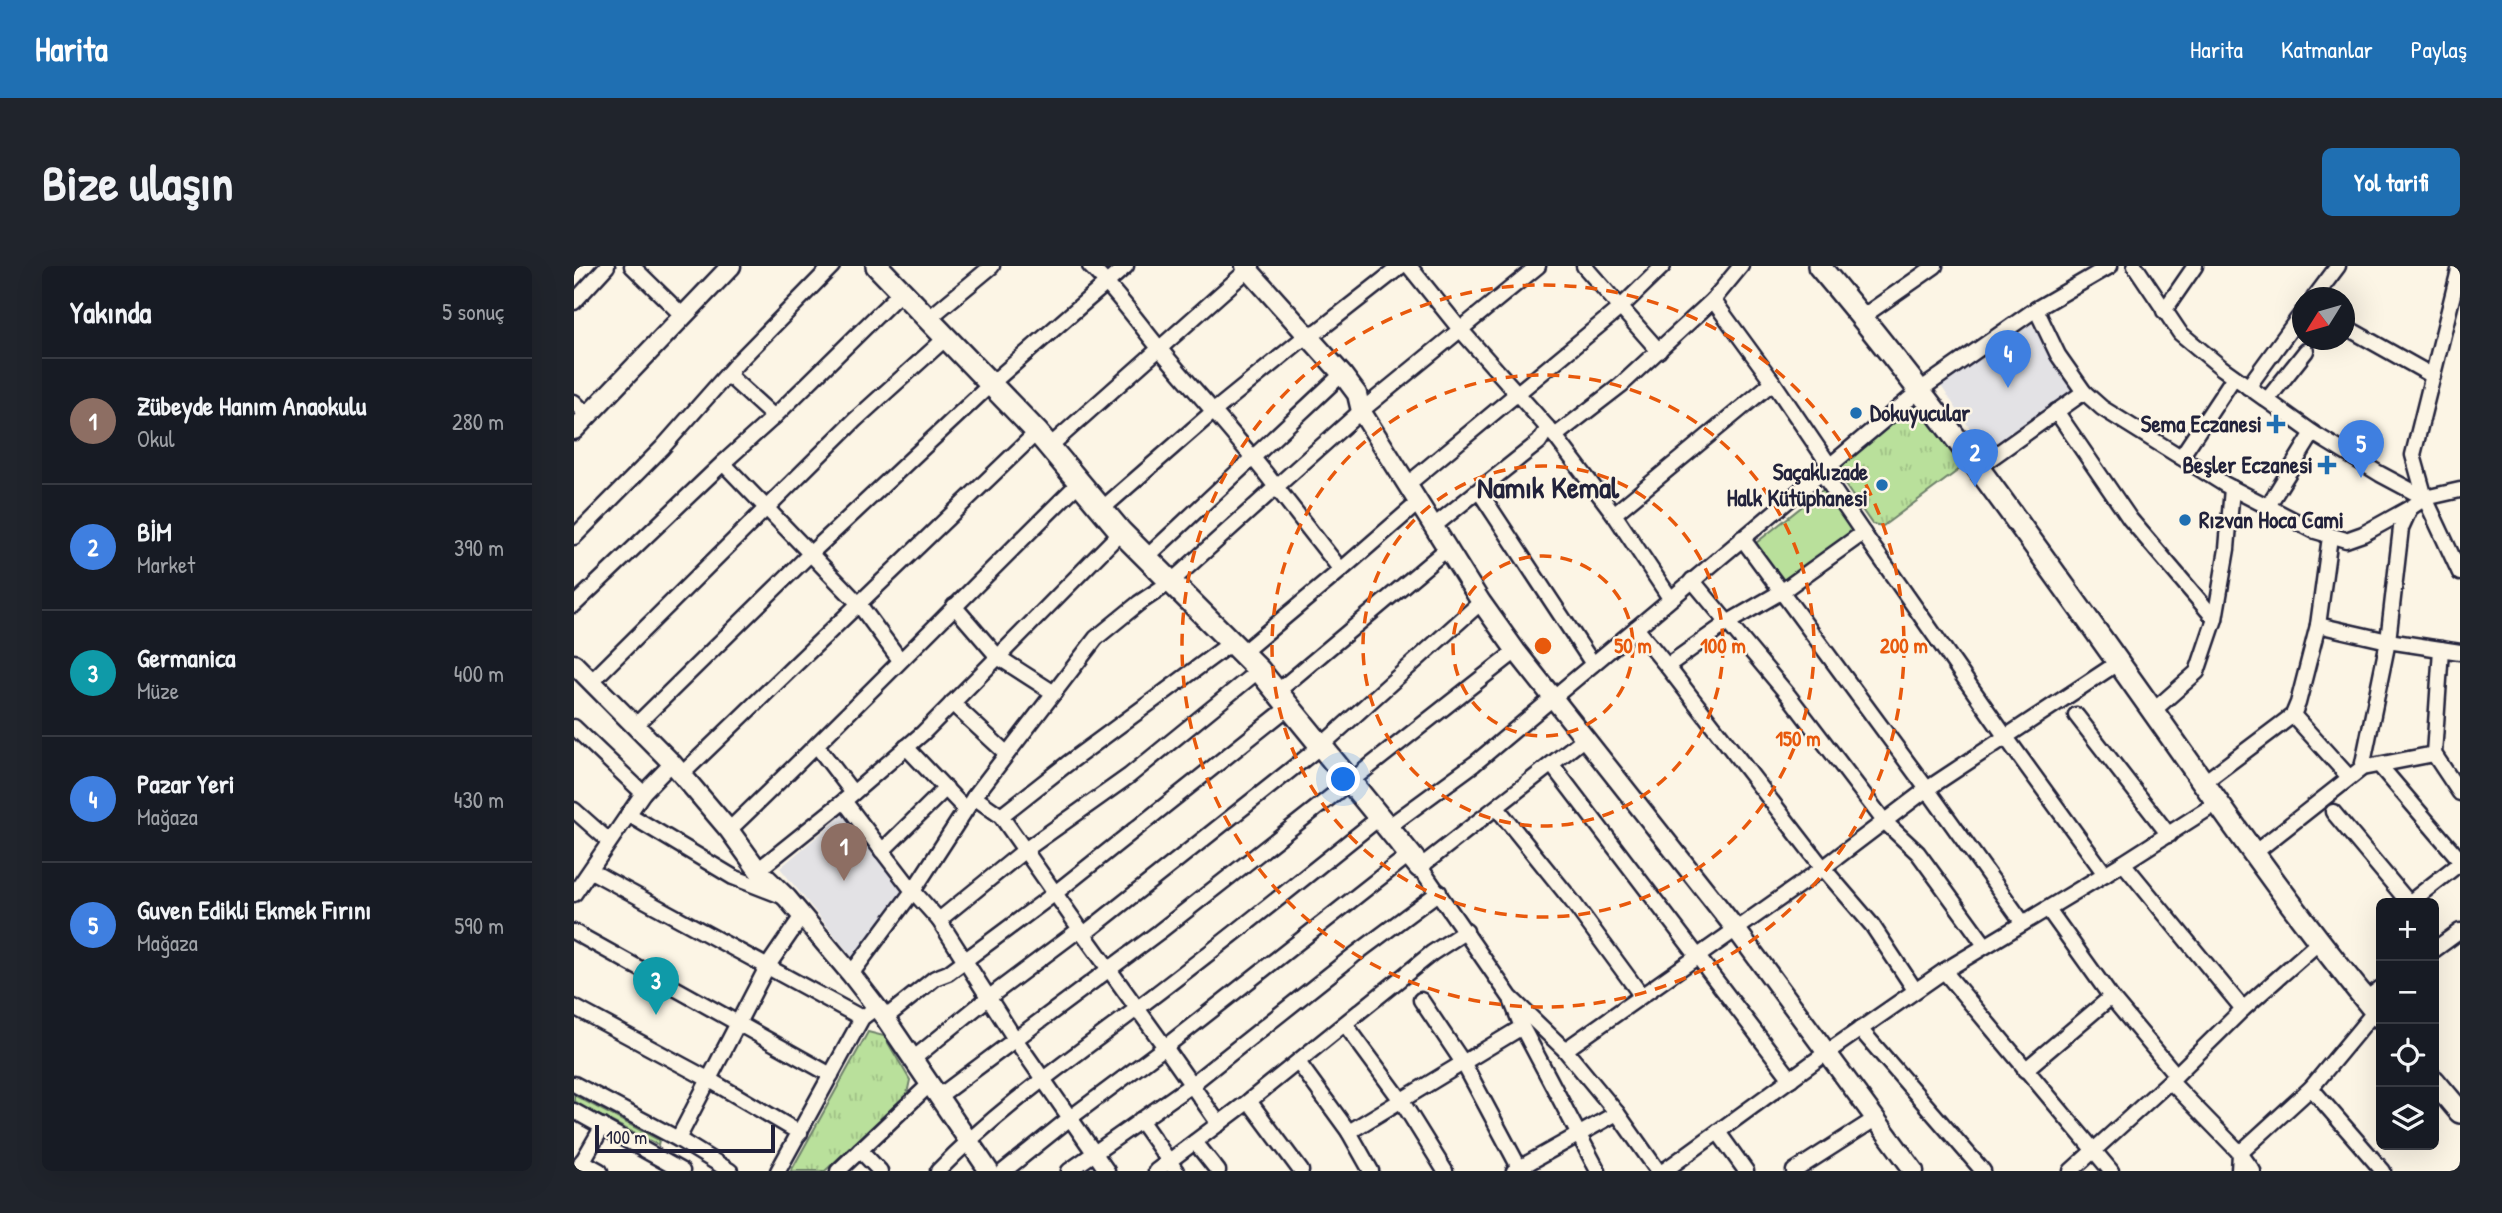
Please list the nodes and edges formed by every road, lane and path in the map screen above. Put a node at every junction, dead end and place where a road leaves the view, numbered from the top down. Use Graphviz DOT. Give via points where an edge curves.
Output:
graph roads {
  1 [pos="607,266"];
  2 [pos="632,266"];
  3 [pos="731,266"];
  4 [pos="832,266"];
  5 [pos="877,266"];
  6 [pos="992,266"];
  7 [pos="1090,266"];
  8 [pos="1126,266"];
  9 [pos="1401,266"];
  10 [pos="1409,266"];
  11 [pos="1538,266"];
  12 [pos="1584,266"];
  13 [pos="1663,266"];
  14 [pos="1741,266"];
  15 [pos="1819,266"];
  16 [pos="1934,266"];
  17 [pos="2110,266"];
  18 [pos="2135,266"];
  19 [pos="2195,266"];
  20 [pos="2338,266"];
  21 [pos="2460,266"];
  22 [pos="1248,267"];
  23 [pos="1107,282"];
  24 [pos="2323,287"];
  25 [pos="902,291"];
  26 [pos="1713,300"];
  27 [pos="574,302"];
  28 [pos="1620,308"];
  29 [pos="2036,309"];
  30 [pos="2164,312"];
  31 [pos="682,315"];
  32 [pos="1862,317"];
  33 [pos="927,320"];
  34 [pos="2292,327"];
  35 [pos="1459,328"];
  36 [pos="2355,332"];
  37 [pos="1306,335"];
  38 [pos="947,337"];
  39 [pos="1160,348"];
  40 [pos="1659,351"];
  41 [pos="2306,351"];
  42 [pos="1342,374"];
  43 [pos="728,375"];
  44 [pos="2433,376"];
  45 [pos="2234,377"];
  46 [pos="1773,382"];
  47 [pos="992,383"];
  48 [pos="2248,387"];
  49 [pos="1920,390"];
  50 [pos="2084,392"];
  51 [pos="1518,394"];
  52 [pos="2267,400"];
  53 [pos="574,402"];
  54 [pos="1214,411"];
  55 [pos="1361,411"];
  56 [pos="2056,411"];
  57 [pos="588,416"];
  58 [pos="774,417"];
  59 [pos="574,430"];
  60 [pos="1551,432"];
  61 [pos="2314,433"];
  62 [pos="1044,439"];
  63 [pos="1252,455"];
  64 [pos="2181,457"];
  65 [pos="723,463"];
  66 [pos="1977,468"];
  67 [pos="1826,469"];
  68 [pos="1081,481"];
  69 [pos="1408,484"];
  70 [pos="1276,487"];
  71 [pos="2232,488"];
  72 [pos="2460,490"];
  73 [pos="1479,491"];
  74 [pos="2425,498"];
  75 [pos="1419,502"];
  76 [pos="2268,506"];
  77 [pos="765,507"];
  78 [pos="1103,508"];
  79 [pos="2410,508"];
  80 [pos="1614,514"];
  81 [pos="1434,526"];
  82 [pos="1121,532"];
  83 [pos="1863,533"];
  84 [pos="574,537"];
  85 [pos="2330,537"];
  86 [pos="1742,538"];
  87 [pos="1448,548"];
  88 [pos="811,553"];
  89 [pos="1148,556"];
  90 [pos="1341,570"];
  91 [pos="2460,573"];
  92 [pos="1692,580"];
  93 [pos="1172,581"];
  94 [pos="1781,592"];
  95 [pos="1670,598"];
  96 [pos="1481,602"];
  97 [pos="858,603"];
  98 [pos="574,605"];
  99 [pos="954,606"];
  100 [pos="2215,619"];
  101 [pos="1727,623"];
  102 [pos="2318,625"];
  103 [pos="1636,628"];
  104 [pos="2388,641"];
  105 [pos="1236,648"];
  106 [pos="2441,649"];
  107 [pos="1516,651"];
  108 [pos="2460,652"];
  109 [pos="998,657"];
  110 [pos="900,660"];
  111 [pos="2119,662"];
  112 [pos="574,664"];
  113 [pos="1593,664"];
  114 [pos="1667,666"];
  115 [pos="1259,670"];
  116 [pos="592,681"];
  117 [pos="1054,693"];
  118 [pos="1554,698"];
  119 [pos="1284,699"];
  120 [pos="952,703"];
  121 [pos="2153,712"];
  122 [pos="2076,715"];
  123 [pos="2293,715"];
  124 [pos="635,726"];
  125 [pos="574,727"];
  126 [pos="2005,736"];
  127 [pos="1586,737"];
  128 [pos="1322,745"];
  129 [pos="817,746"];
  130 [pos="906,747"];
  131 [pos="1007,754"];
  132 [pos="2434,754"];
  133 [pos="1552,765"];
  134 [pos="2380,766"];
  135 [pos="677,768"];
  136 [pos="2362,768"];
  137 [pos="2349,777"];
  138 [pos="1352,782"];
  139 [pos="2203,783"];
  140 [pos="946,788"];
  141 [pos="1927,789"];
  142 [pos="643,793"];
  143 [pos="2460,793"];
  144 [pos="849,797"];
  145 [pos="974,797"];
  146 [pos="2217,803"];
  147 [pos="1497,808"];
  148 [pos="965,809"];
  149 [pos="574,810"];
  150 [pos="2333,812"];
  151 [pos="628,814"];
  152 [pos="1001,816"];
  153 [pos="1884,821"];
  154 [pos="1384,822"];
  155 [pos="729,830"];
  156 [pos="2169,835"];
  157 [pos="609,841"];
  158 [pos="1025,850"];
  159 [pos="882,851"];
  160 [pos="2253,854"];
  161 [pos="1415,861"];
  162 [pos="2460,862"];
  163 [pos="2123,863"];
  164 [pos="1823,867"];
  165 [pos="758,870"];
  166 [pos="591,871"];
  167 [pos="2105,874"];
  168 [pos="913,891"];
  169 [pos="1439,892"];
  170 [pos="574,894"];
  171 [pos="1054,894"];
  172 [pos="787,898"];
  173 [pos="2048,909"];
  174 [pos="802,916"];
  175 [pos="939,920"];
  176 [pos="2023,923"];
  177 [pos="1735,928"];
  178 [pos="1466,931"];
  179 [pos="2460,931"];
  180 [pos="574,932"];
  181 [pos="1082,932"];
  182 [pos="2319,942"];
  183 [pos="1985,945"];
  184 [pos="2439,946"];
  185 [pos="1697,955"];
  186 [pos="965,959"];
  187 [pos="768,967"];
  188 [pos="1110,970"];
  189 [pos="1944,971"];
  190 [pos="851,974"];
  191 [pos="1916,990"];
  192 [pos="1641,995"];
  193 [pos="1510,997"];
  194 [pos="2111,997"];
  195 [pos="988,998"];
  196 [pos="1421,1000"];
  197 [pos="2376,1004"];
  198 [pos="574,1007"];
  199 [pos="1138,1008"];
  200 [pos="2243,1009"];
  201 [pos="874,1014"];
  202 [pos="1345,1024"];
  203 [pos="739,1025"];
  204 [pos="1522,1027"];
  205 [pos="1860,1029"];
  206 [pos="1015,1039"];
  207 [pos="1165,1047"];
  208 [pos="1565,1050"];
  209 [pos="1826,1053"];
  210 [pos="913,1059"];
  211 [pos="1298,1062"];
  212 [pos="1464,1064"];
  213 [pos="2025,1070"];
  214 [pos="831,1075"];
  215 [pos="2173,1078"];
  216 [pos="708,1079"];
  217 [pos="1043,1079"];
  218 [pos="1791,1079"];
  219 [pos="574,1084"];
  220 [pos="1191,1085"];
  221 [pos="2439,1087"];
  222 [pos="2311,1088"];
  223 [pos="934,1090"];
  224 [pos="1401,1100"];
  225 [pos="1249,1101"];
  226 [pos="574,1111"];
  227 [pos="2460,1112"];
  228 [pos="1617,1113"];
  229 [pos="1070,1118"];
  230 [pos="1875,1119"];
  231 [pos="1140,1120"];
  232 [pos="1219,1124"];
  233 [pos="603,1126"];
  234 [pos="1349,1132"];
  235 [pos="1718,1132"];
  236 [pos="800,1133"];
  237 [pos="1579,1134"];
  238 [pos="678,1139"];
  239 [pos="968,1140"];
  240 [pos="1195,1142"];
  241 [pos="860,1150"];
  242 [pos="2094,1152"];
  243 [pos="1094,1153"];
  244 [pos="2240,1153"];
  245 [pos="580,1166"];
  246 [pos="661,1166"];
  247 [pos="1172,1166"];
  248 [pos="1518,1170"];
  249 [pos="600,1171"];
  250 [pos="682,1171"];
  251 [pos="730,1171"];
  252 [pos="778,1171"];
  253 [pos="838,1171"];
  254 [pos="880,1171"];
  255 [pos="938,1171"];
  256 [pos="989,1171"];
  257 [pos="1004,1171"];
  258 [pos="1069,1171"];
  259 [pos="1107,1171"];
  260 [pos="1156,1171"];
  261 [pos="1218,1171"];
  262 [pos="1301,1171"];
  263 [pos="1371,1171"];
  264 [pos="1445,1171"];
  265 [pos="1598,1171"];
  266 [pos="1658,1171"];
  267 [pos="1664,1171"];
  268 [pos="1746,1171"];
  269 [pos="1794,1171"];
  270 [pos="1914,1171"];
  271 [pos="1983,1171"];
  272 [pos="2071,1171"];
  273 [pos="2111,1171"];
  274 [pos="2239,1171"];
  275 [pos="2253,1171"];
  276 [pos="2383,1171"];
  1 -- 27 [label="street"];
  2 -- 31 [label="street"];
  3 -- 31 [label="street"];
  4 -- 43 [label="street"];
  5 -- 25 [label="main road"];
  6 -- 33 [label="street"];
  7 -- 23 [label="street"];
  8 -- 23 [label="street"];
  9 -- 37 [label="street" via="1318,331"];
  10 -- 35 [label="street"];
  11 -- 35 [label="street"];
  12 -- 28 [label="street"];
  13 -- 28 [label="street"];
  14 -- 26 [label="street"];
  15 -- 32 [label="main road"];
  16 -- 32 [label="street"];
  17 -- 29 [label="street"];
  18 -- 30 [label="street"];
  19 -- 30 [label="street"];
  20 -- 24 [label="street"];
  21 -- 44 [label="street"];
  22 -- 37 [label="street"];
  22 -- 39 [label="street"];
  23 -- 39 [label="street"];
  23 -- 47 [label="street"];
  25 -- 33 [label="main road"];
  25 -- 58 [label="street"];
  26 -- 40 [label="street"];
  26 -- 46 [label="street"];
  28 -- 40 [label="street"];
  28 -- 51 [label="street"];
  29 -- 49 [label="street"];
  29 -- 50 [label="street" via="2058,355"];
  30 -- 45 [label="street" via="2180,333"];
  31 -- 57 [label="street"];
  32 -- 49 [label="main road"];
  33 -- 38 [label="main road"];
  34 -- 48 [label="street"];
  35 -- 51 [label="street"];
  35 -- 55 [label="street"];
  36 -- 44 [label="street"];
  37 -- 42 [label="street"];
  37 -- 54 [label="street"];
  38 -- 47 [label="main road"];
  38 -- 77 [label="street"];
  39 -- 54 [label="street"];
  39 -- 62 [label="street"];
  40 -- 60 [label="street" via="1620,385"];
  41 -- 52 [label="street"];
  42 -- 55 [label="street" via="1357,394"];
  42 -- 63 [label="street"];
  43 -- 58 [label="street"];
  43 -- 84 [label="street"];
  44 -- 74 [label="street" via="2413,455"];
  45 -- 48 [label="street"];
  45 -- 64 [label="street"];
  46 -- 67 [label="street"];
  46 -- 80 [label="street"];
  47 -- 62 [label="main road"];
  47 -- 88 [label="street"];
  48 -- 52 [label="street"];
  49 -- 66 [label="main road"];
  49 -- 67 [label="street"];
  50 -- 56 [label="street"];
  50 -- 64 [label="street"];
  51 -- 60 [label="street"];
  51 -- 69 [label="street"];
  52 -- 61 [label="street"];
  53 -- 57 [label="street"];
  54 -- 63 [label="street"];
  54 -- 78 [label="street"];
  55 -- 69 [label="street"];
  55 -- 70 [label="street"];
  56 -- 66 [label="street"];
  56 -- 100 [label="street" via="2130,519"];
  57 -- 59 [label="street"];
  58 -- 65 [label="street"];
  60 -- 73 [label="street"];
  60 -- 80 [label="street"];
  61 -- 74 [label="street"];
  61 -- 76 [label="street"];
  62 -- 68 [label="main road"];
  62 -- 97 [label="street"];
  63 -- 70 [label="street"];
  63 -- 89 [label="street"];
  64 -- 71 [label="street"];
  65 -- 77 [label="street"];
  65 -- 98 [label="street"];
  66 -- 111 [label="main road"];
  67 -- 83 [label="street"];
  67 -- 86 [label="street"];
  68 -- 78 [label="main road"];
  68 -- 99 [label="street"];
  69 -- 75 [label="street"];
  70 -- 90 [label="street"];
  70 -- 93 [label="street"];
  71 -- 76 [label="street"];
  71 -- 100 [label="street"];
  72 -- 74 [label="street"];
  73 -- 81 [label="street"];
  73 -- 113 [label="street"];
  74 -- 79 [label="street"];
  74 -- 91 [label="street"];
  75 -- 81 [label="street"];
  75 -- 90 [label="street"];
  76 -- 85 [label="street"];
  77 -- 88 [label="street"];
  77 -- 116 [label="street"];
  78 -- 82 [label="main road"];
  79 -- 85 [label="street" via="2363,534 2346,540"];
  79 -- 104 [label="street" via="2401,528"];
  80 -- 95 [label="street"];
  81 -- 87 [label="street"];
  82 -- 89 [label="main road"];
  82 -- 109 [label="street"];
  83 -- 94 [label="street"];
  83 -- 126 [label="street"];
  85 -- 102 [label="street"];
  86 -- 92 [label="street"];
  86 -- 94 [label="street"];
  87 -- 96 [label="street"];
  87 -- 119 [label="street"];
  88 -- 97 [label="street"];
  88 -- 124 [label="street"];
  89 -- 93 [label="main road"];
  90 -- 105 [label="street"];
  92 -- 95 [label="street"];
  92 -- 101 [label="street"];
  93 -- 105 [label="main road"];
  93 -- 117 [label="street" via="1096,638"];
  94 -- 101 [label="street"];
  94 -- 141 [label="street"];
  95 -- 103 [label="street"];
  96 -- 107 [label="street"];
  96 -- 128 [label="street"];
  97 -- 110 [label="street"];
  97 -- 135 [label="street"];
  99 -- 109 [label="street"];
  99 -- 110 [label="street"];
  100 -- 121 [label="street" via="2196,672"];
  101 -- 114 [label="street"];
  101 -- 153 [label="street"];
  102 -- 104 [label="street"];
  102 -- 123 [label="street"];
  103 -- 113 [label="street"];
  103 -- 114 [label="street"];
  104 -- 106 [label="street"];
  104 -- 136 [label="street"];
  105 -- 115 [label="main road"];
  105 -- 152 [label="street" via="1067,764"];
  106 -- 108 [label="street"];
  106 -- 132 [label="street"];
  107 -- 118 [label="street"];
  107 -- 138 [label="street"];
  109 -- 117 [label="street"];
  109 -- 120 [label="street"];
  110 -- 129 [label="street"];
  111 -- 121 [label="main road"];
  111 -- 126 [label="street"];
  112 -- 116 [label="street"];
  113 -- 118 [label="street"];
  114 -- 164 [label="street"];
  115 -- 119 [label="main road"];
  115 -- 158 [label="street" via="1129,776"];
  116 -- 124 [label="street"];
  117 -- 131 [label="street"];
  118 -- 127 [label="street"];
  118 -- 154 [label="street" via="1474,764"];
  119 -- 128 [label="main road"];
  119 -- 171 [label="street"];
  120 -- 130 [label="street"];
  120 -- 131 [label="street"];
  121 -- 139 [label="main road"];
  122 -- 156 [label="street"];
  123 -- 137 [label="street"];
  123 -- 139 [label="street"];
  124 -- 135 [label="street"];
  125 -- 142 [label="street"];
  126 -- 141 [label="street"];
  126 -- 167 [label="street"];
  127 -- 133 [label="street"];
  127 -- 177 [label="street"];
  128 -- 138 [label="main road"];
  128 -- 181 [label="street"];
  129 -- 144 [label="street"];
  129 -- 155 [label="street"];
  130 -- 140 [label="street"];
  130 -- 144 [label="street"];
  131 -- 145 [label="street"];
  132 -- 134 [label="street"];
  132 -- 143 [label="street"];
  133 -- 147 [label="street"];
  133 -- 185 [label="street"];
  134 -- 136 [label="street"];
  134 -- 162 [label="street"];
  135 -- 142 [label="street"];
  135 -- 155 [label="street"];
  136 -- 137 [label="street"];
  137 -- 160 [label="street"];
  138 -- 154 [label="main road"];
  138 -- 188 [label="street"];
  139 -- 146 [label="main road"];
  140 -- 148 [label="street"];
  140 -- 159 [label="street"];
  141 -- 153 [label="street"];
  141 -- 176 [label="street"];
  142 -- 151 [label="street"];
  144 -- 159 [label="street"];
  144 -- 165 [label="street"];
  145 -- 148 [label="street"];
  145 -- 152 [label="street"];
  146 -- 156 [label="street"];
  146 -- 160 [label="main road"];
  147 -- 161 [label="street"];
  147 -- 192 [label="street"];
  148 -- 168 [label="street"];
  149 -- 157 [label="street"];
  150 -- 162 [label="street" via="2409,903"];
  151 -- 157 [label="street"];
  151 -- 172 [label="street" via="733,877"];
  152 -- 158 [label="street"];
  153 -- 164 [label="street"];
  153 -- 183 [label="street" via="1918,853"];
  154 -- 161 [label="main road"];
  154 -- 199 [label="street"];
  155 -- 165 [label="street"];
  156 -- 163 [label="street"];
  157 -- 166 [label="street"];
  158 -- 171 [label="street"];
  158 -- 175 [label="street"];
  159 -- 168 [label="street"];
  160 -- 182 [label="main road"];
  161 -- 169 [label="street"];
  161 -- 207 [label="street"];
  163 -- 167 [label="street"];
  163 -- 200 [label="street"];
  164 -- 177 [label="street"];
  164 -- 191 [label="street" via="1872,925"];
  165 -- 172 [label="street"];
  166 -- 170 [label="street"];
  166 -- 187 [label="street"];
  167 -- 173 [label="street"];
  168 -- 175 [label="street"];
  168 -- 190 [label="street"];
  169 -- 178 [label="street"];
  169 -- 220 [label="street"];
  171 -- 181 [label="street"];
  171 -- 186 [label="street"];
  172 -- 174 [label="street"];
  173 -- 176 [label="street"];
  173 -- 194 [label="street"];
  174 -- 187 [label="street"];
  174 -- 190 [label="street"];
  175 -- 186 [label="street"];
  176 -- 183 [label="street"];
  177 -- 185 [label="street"];
  177 -- 209 [label="street"];
  178 -- 193 [label="street"];
  178 -- 202 [label="street"];
  179 -- 184 [label="street"];
  180 -- 203 [label="street"];
  181 -- 188 [label="street"];
  181 -- 195 [label="street"];
  182 -- 197 [label="main road"];
  182 -- 200 [label="street"];
  183 -- 189 [label="street"];
  185 -- 192 [label="street"];
  185 -- 218 [label="street"];
  186 -- 195 [label="street"];
  186 -- 201 [label="street"];
  187 -- 201 [label="street"];
  187 -- 203 [label="street"];
  188 -- 199 [label="street"];
  188 -- 206 [label="street"];
  189 -- 191 [label="street"];
  189 -- 213 [label="street"];
  190 -- 201 [label="street"];
  191 -- 205 [label="street"];
  192 -- 208 [label="street"];
  193 -- 204 [label="street"];
  193 -- 208 [label="street"];
  194 -- 213 [label="street"];
  194 -- 215 [label="street"];
  195 -- 206 [label="street"];
  195 -- 210 [label="street"];
  196 -- 212 [label="street"];
  197 -- 222 [label="street"];
  198 -- 216 [label="street"];
  199 -- 207 [label="street"];
  199 -- 217 [label="street"];
  200 -- 215 [label="street"];
  201 -- 210 [label="street"];
  201 -- 214 [label="street"];
  202 -- 211 [label="street"];
  202 -- 224 [label="street"];
  203 -- 214 [label="street"];
  203 -- 216 [label="street"];
  204 -- 212 [label="street"];
  204 -- 237 [label="street"];
  205 -- 209 [label="street"];
  205 -- 271 [label="street"];
  206 -- 217 [label="street"];
  206 -- 223 [label="street"];
  207 -- 220 [label="street"];
  207 -- 229 [label="street"];
  208 -- 228 [label="street"];
  209 -- 218 [label="street"];
  209 -- 230 [label="street"];
  210 -- 223 [label="street"];
  211 -- 225 [label="street"];
  211 -- 234 [label="street"];
  212 -- 224 [label="street"];
  212 -- 248 [label="street"];
  213 -- 242 [label="street"];
  214 -- 236 [label="street"];
  215 -- 242 [label="street"];
  215 -- 244 [label="street"];
  216 -- 236 [label="street"];
  216 -- 238 [label="street"];
  217 -- 229 [label="street"];
  217 -- 239 [label="street"];
  218 -- 235 [label="street"];
  219 -- 238 [label="street"];
  220 -- 231 [label="street"];
  220 -- 232 [label="street"];
  221 -- 227 [label="main road"];
  222 -- 244 [label="street"];
  222 -- 276 [label="street"];
  223 -- 239 [label="street"];
  223 -- 241 [label="street"];
  224 -- 234 [label="street"];
  224 -- 264 [label="street"];
  225 -- 232 [label="street"];
  225 -- 262 [label="street"];
  226 -- 233 [label="street"];
  228 -- 237 [label="street"];
  228 -- 266 [label="street"];
  229 -- 243 [label="street"];
  229 -- 257 [label="street"];
  230 -- 269 [label="street"];
  230 -- 270 [label="street"];
  231 -- 243 [label="street"];
  231 -- 247 [label="street"];
  232 -- 240 [label="street"];
  233 -- 245 [label="street"];
  233 -- 246 [label="street"];
  234 -- 263 [label="street"];
  235 -- 267 [label="street"];
  235 -- 268 [label="street"];
  236 -- 252 [label="street"];
  237 -- 248 [label="street"];
  237 -- 265 [label="street"];
  238 -- 251 [label="street"];
  239 -- 255 [label="street"];
  239 -- 256 [label="street"];
  240 -- 247 [label="street"];
  240 -- 261 [label="street"];
  241 -- 253 [label="street"];
  241 -- 254 [label="street"];
  242 -- 272 [label="street"];
  242 -- 273 [label="street"];
  243 -- 258 [label="street"];
  243 -- 259 [label="street"];
  244 -- 274 [label="street"];
  244 -- 275 [label="street"];
  245 -- 249 [label="street"];
  246 -- 250 [label="street"];
  247 -- 260 [label="street"];
}
